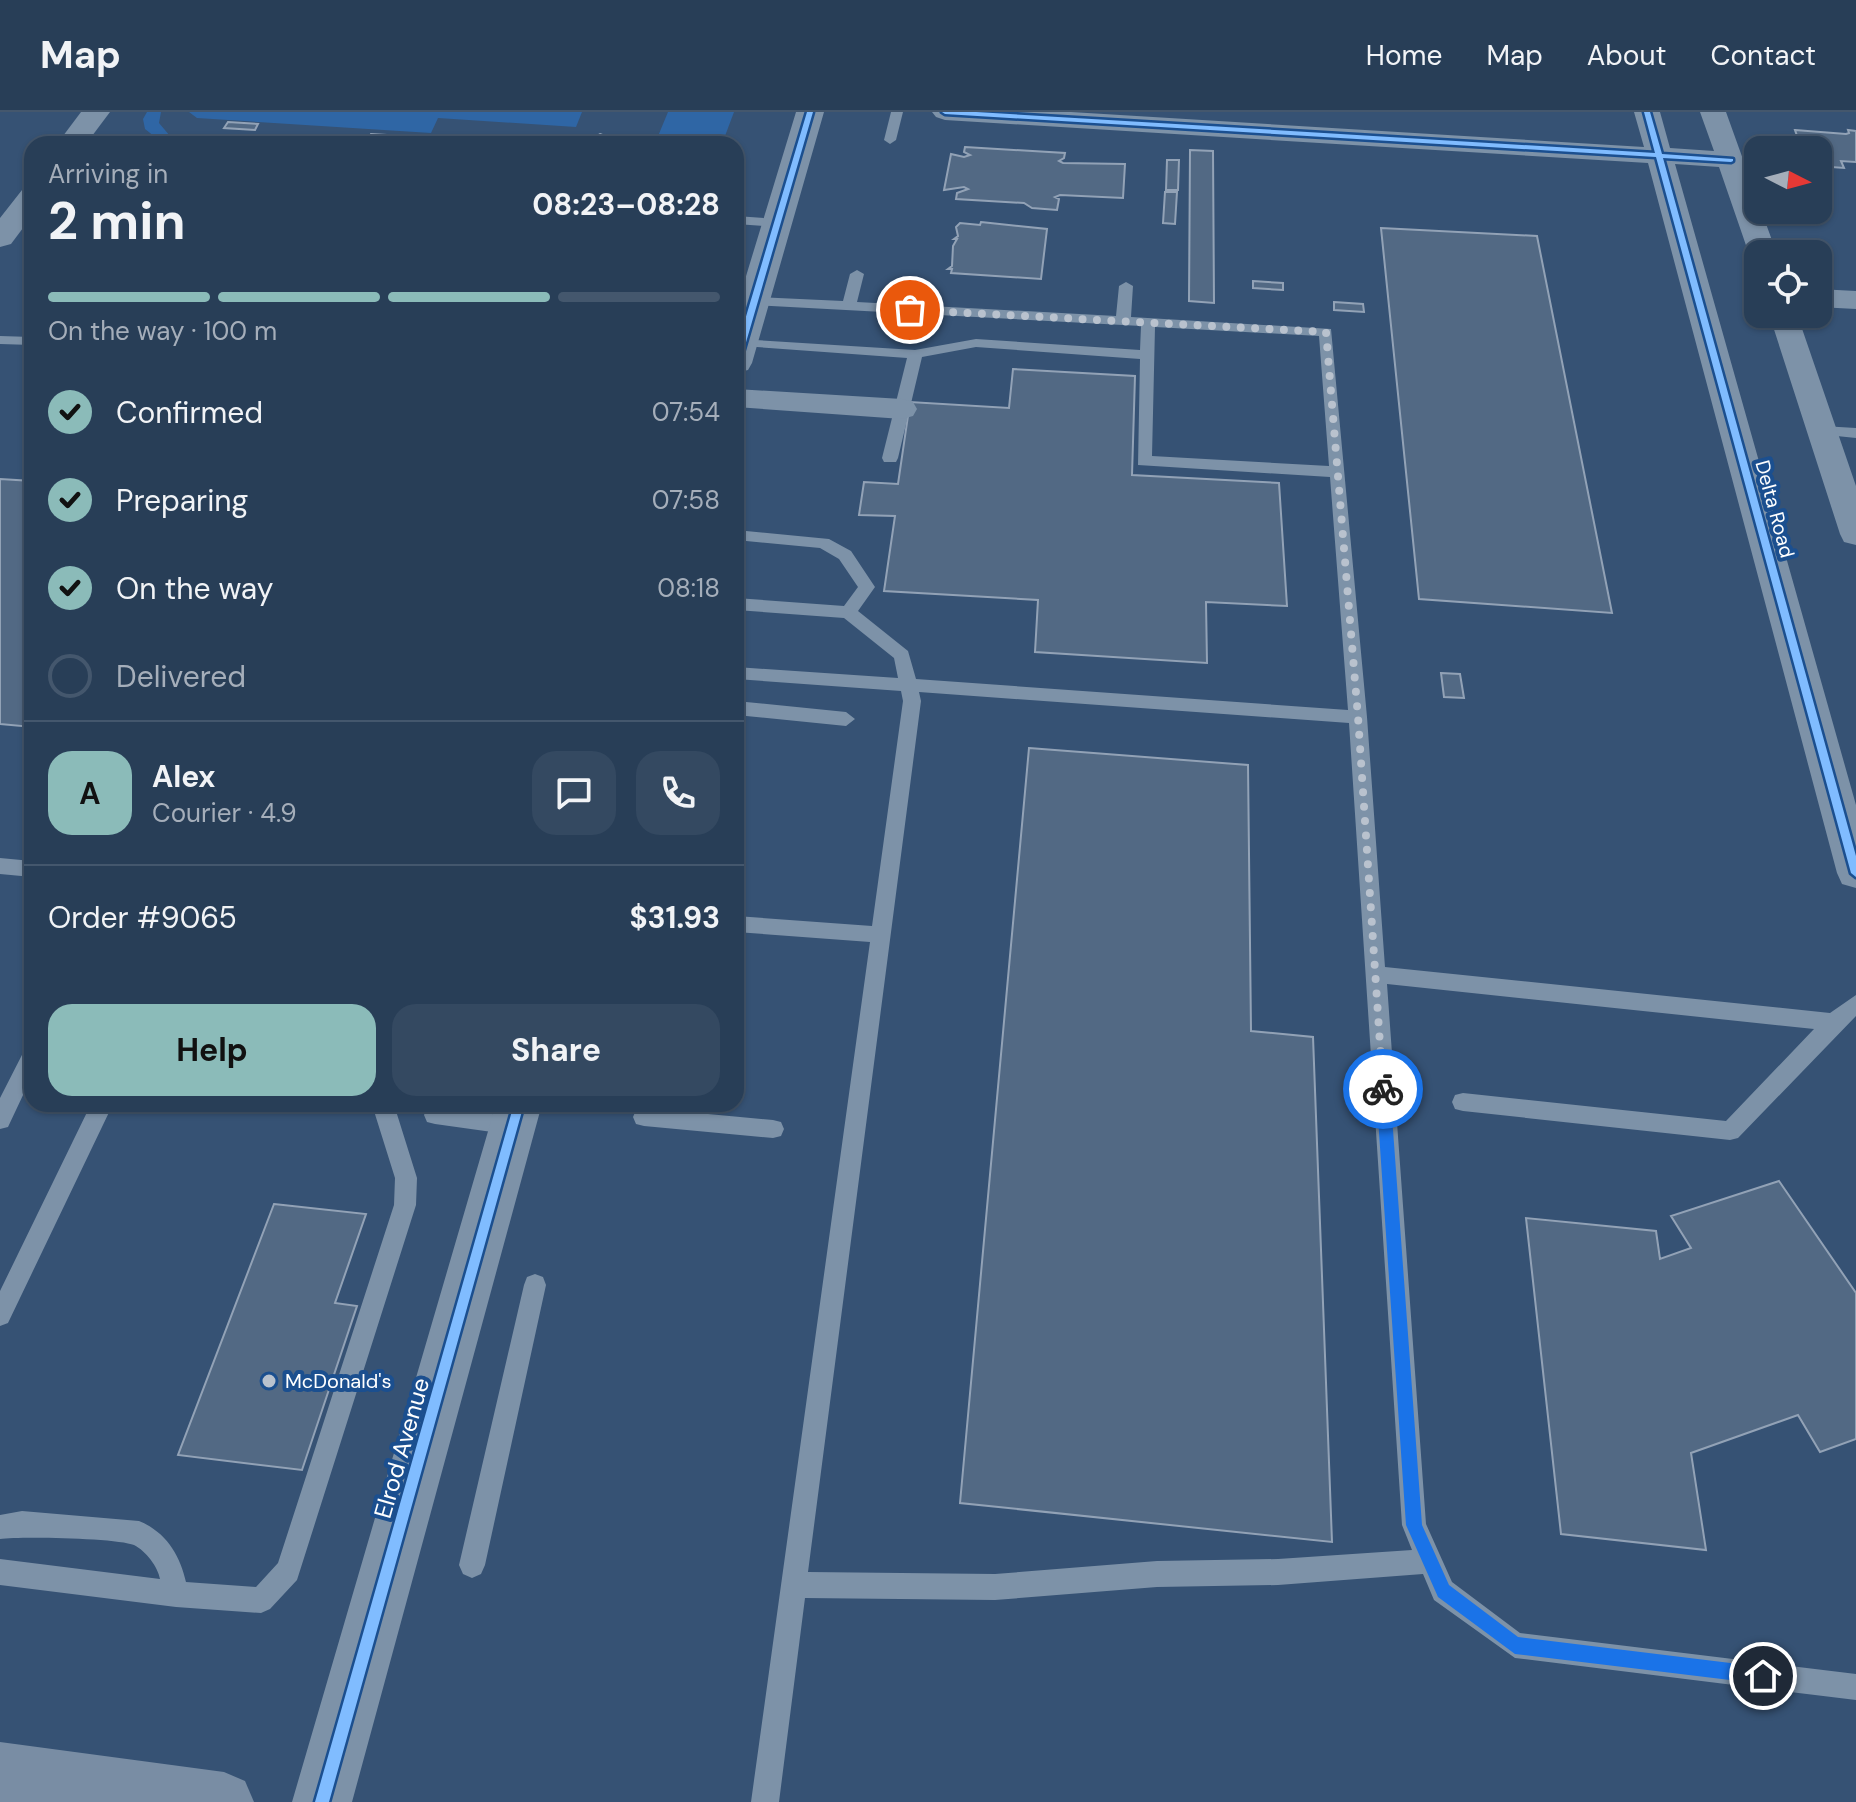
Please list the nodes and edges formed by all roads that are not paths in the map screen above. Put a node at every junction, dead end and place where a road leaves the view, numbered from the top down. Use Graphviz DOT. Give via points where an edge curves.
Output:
graph roads {
  1 [pos="96,112"];
  2 [pos="810,112"];
  3 [pos="897,112"];
  4 [pos="945,112"];
  5 [pos="1647,112"];
  6 [pos="1713,112"];
  7 [pos="1029,114"];
  8 [pos="1143,125"];
  9 [pos="77,136"];
  10 [pos="890,140"];
  11 [pos="1658,155"];
  12 [pos="1731,160"];
  13 [pos="24,206"];
  14 [pos="744,221"];
  15 [pos="777,223"];
  16 [pos="0,238"];
  17 [pos="1758,240"];
  18 [pos="857,274"];
  19 [pos="1126,286"];
  20 [pos="1832,299"];
  21 [pos="1856,300"];
  22 [pos="755,301"];
  23 [pos="849,306"];
  24 [pos="1123,321"];
  25 [pos="1148,323"];
  26 [pos="1788,328"];
  27 [pos="744,338"];
  28 [pos="0,340"];
  29 [pos="24,341"];
  30 [pos="744,352"];
  31 [pos="915,354"];
  32 [pos="1147,355"];
  33 [pos="744,399"];
  34 [pos="902,409"];
  35 [pos="1822,431"];
  36 [pos="1856,433"];
  37 [pos="890,458"];
  38 [pos="1338,472"];
  39 [pos="1856,534"];
  40 [pos="744,536"];
  41 [pos="744,605"];
  42 [pos="848,612"];
  43 [pos="744,674"];
  44 [pos="908,686"];
  45 [pos="744,709"];
  46 [pos="1358,717"];
  47 [pos="846,719"];
  48 [pos="0,866"];
  49 [pos="24,868"];
  50 [pos="1856,873"];
  51 [pos="744,925"];
  52 [pos="881,935"];
  53 [pos="1375,974"];
  54 [pos="1856,1004"];
  55 [pos="1834,1022"];
  56 [pos="24,1071"];
  57 [pos="1463,1102"];
  58 [pos="98,1112"];
  59 [pos="385,1112"];
  60 [pos="435,1115"];
  61 [pos="516,1115"];
  62 [pos="644,1117"];
  63 [pos="0,1120"];
  64 [pos="773,1129"];
  65 [pos="535,1285"];
  66 [pos="0,1315"];
  67 [pos="0,1527"];
  68 [pos="1429,1561"];
  69 [pos="472,1565"];
  70 [pos="0,1572"];
  71 [pos="794,1585"];
  72 [pos="176,1594"];
  73 [pos="1856,1687"];
  74 [pos="0,1772"];
  75 [pos="224,1802"];
  76 [pos="322,1802"];
  77 [pos="765,1802"];
  1 -- 9 [label="street"];
  2 -- 15 [label="street"];
  3 -- 10 [label="lane"];
  4 -- 7 [label="street"];
  5 -- 11 [label="street, Delta Road"];
  6 -- 12 [label="street"];
  7 -- 8 [label="street"];
  8 -- 11 [label="street"];
  11 -- 12 [label="street"];
  11 -- 50 [label="street, Delta Road"];
  12 -- 17 [label="street"];
  13 -- 16 [label="street"];
  14 -- 15 [label="lane"];
  15 -- 22 [label="street"];
  18 -- 23 [label="lane"];
  19 -- 24 [label="lane"];
  20 -- 21 [label="street"];
  22 -- 23 [label="lane"];
  22 -- 27 [label="street"];
  23 -- 24 [label="lane"];
  24 -- 25 [label="lane"];
  25 -- 32 [label="lane"];
  25 -- 38 [label="lane" via="1326,332"];
  26 -- 35 [label="street"];
  28 -- 29 [label="lane"];
  30 -- 31 [label="lane"];
  31 -- 32 [label="lane" via="976,343"];
  31 -- 34 [label="lane"];
  32 -- 38 [label="lane" via="1144,461"];
  33 -- 34 [label="street"];
  34 -- 37 [label="lane"];
  35 -- 36 [label="lane"];
  35 -- 39 [label="street"];
  38 -- 46 [label="lane"];
  40 -- 42 [label="lane" via="823,543 845,555 867,587"];
  41 -- 42 [label="lane"];
  42 -- 44 [label="lane" via="902,655"];
  43 -- 44 [label="lane"];
  44 -- 46 [label="lane"];
  44 -- 52 [label="lane" via="912,701"];
  45 -- 47 [label="lane"];
  46 -- 53 [label="lane"];
  48 -- 49 [label="lane"];
  51 -- 52 [label="lane"];
  52 -- 71 [label="lane"];
  53 -- 55 [label="lane"];
  53 -- 68 [label="lane" via="1414,1525"];
  54 -- 55 [label="lane"];
  55 -- 57 [label="lane" via="1730,1131"];
  56 -- 63 [label="lane"];
  58 -- 66 [label="lane"];
  59 -- 72 [label="lane" via="406,1178 405,1205 288,1571 261,1600"];
  60 -- 61 [label="lane"];
  61 -- 76 [label="street, Elrod Avenue"];
  62 -- 64 [label="lane"];
  65 -- 69 [label="lane"];
  67 -- 72 [label="lane" via="22,1523 139,1533 169,1561"];
  68 -- 71 [label="lane" via="1035,1585"];
  68 -- 73 [label="lane" via="1443,1591 1515,1645"];
  70 -- 72 [label="lane"];
  71 -- 77 [label="lane"];
  74 -- 75 [label="main road"];
}
